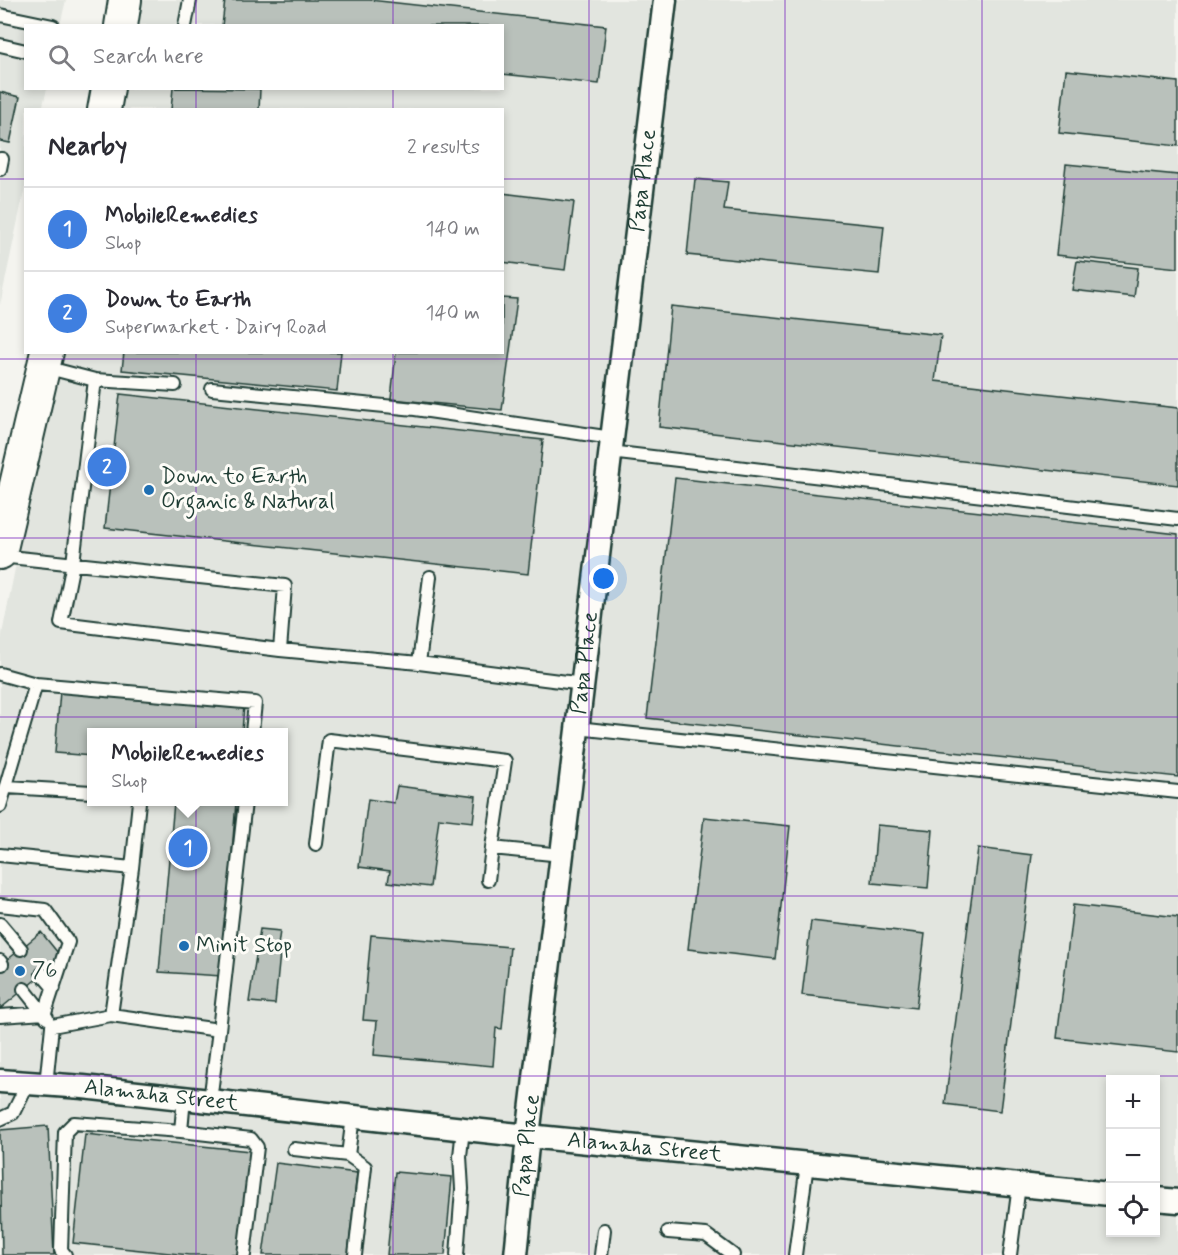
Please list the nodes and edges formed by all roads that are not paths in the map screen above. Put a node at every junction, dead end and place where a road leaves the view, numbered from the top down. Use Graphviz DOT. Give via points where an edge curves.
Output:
graph roads {
  1 [pos="125,0"];
  2 [pos="190,0"];
  3 [pos="665,0"];
  4 [pos="0,15"];
  5 [pos="43,24"];
  6 [pos="121,24"];
  7 [pos="184,24"];
  8 [pos="0,45"];
  9 [pos="24,51"];
  10 [pos="108,90"];
  11 [pos="104,108"];
  12 [pos="0,159"];
  13 [pos="0,169"];
  14 [pos="45,360"];
  15 [pos="95,380"];
  16 [pos="175,384"];
  17 [pos="212,389"];
  18 [pos="611,445"];
  19 [pos="1178,519"];
  20 [pos="0,555"];
  21 [pos="73,563"];
  22 [pos="430,577"];
  23 [pos="280,650"];
  24 [pos="419,663"];
  25 [pos="0,674"];
  26 [pos="36,684"];
  27 [pos="583,684"];
  28 [pos="252,728"];
  29 [pos="577,728"];
  30 [pos="6,787"];
  31 [pos="87,792"];
  32 [pos="1178,792"];
  33 [pos="0,806"];
  34 [pos="138,806"];
  35 [pos="243,806"];
  36 [pos="316,844"];
  37 [pos="492,848"];
  38 [pos="0,855"];
  39 [pos="562,855"];
  40 [pos="132,868"];
  41 [pos="488,880"];
  42 [pos="0,905"];
  43 [pos="0,924"];
  44 [pos="21,949"];
  45 [pos="42,974"];
  46 [pos="54,988"];
  47 [pos="24,989"];
  48 [pos="45,1013"];
  49 [pos="111,1014"];
  50 [pos="0,1016"];
  51 [pos="52,1026"];
  52 [pos="219,1030"];
  53 [pos="0,1081"];
  54 [pos="37,1084"];
  55 [pos="184,1098"];
  56 [pos="210,1101"];
  57 [pos="353,1117"];
  58 [pos="0,1119"];
  59 [pos="463,1129"];
  60 [pos="181,1131"];
  61 [pos="528,1136"];
  62 [pos="294,1149"];
  63 [pos="348,1155"];
  64 [pos="807,1164"];
  65 [pos="1019,1185"];
  66 [pos="1106,1194"];
  67 [pos="1160,1199"];
  68 [pos="1178,1201"];
  69 [pos="604,1230"];
  70 [pos="668,1232"];
  71 [pos="65,1255"];
  72 [pos="244,1255"];
  73 [pos="356,1255"];
  74 [pos="457,1255"];
  75 [pos="516,1255"];
  76 [pos="601,1255"];
  77 [pos="733,1255"];
  78 [pos="795,1255"];
  79 [pos="1010,1255"];
  1 -- 6 [label="main road"];
  2 -- 7 [label="lane"];
  3 -- 18 [label="street, Papa Place"];
  4 -- 5 [label="lane"];
  8 -- 9 [label="lane"];
  10 -- 11 [label="main road"];
  12 -- 13 [label="lane"];
  14 -- 15 [label="lane"];
  14 -- 20 [label="main road"];
  15 -- 16 [label="lane"];
  15 -- 21 [label="lane"];
  17 -- 18 [label="lane" via="415,408"];
  18 -- 19 [label="lane"];
  18 -- 27 [label="street, Papa Place"];
  20 -- 21 [label="lane"];
  21 -- 23 [label="lane" via="285,585"];
  21 -- 23 [label="lane" via="61,623"];
  22 -- 24 [label="lane"];
  23 -- 24 [label="lane"];
  24 -- 27 [label="lane"];
  25 -- 26 [label="lane"];
  26 -- 28 [label="lane" via="255,703"];
  26 -- 30 [label="lane"];
  27 -- 29 [label="street, Papa Place"];
  29 -- 32 [label="lane"];
  29 -- 39 [label="street, Papa Place"];
  30 -- 31 [label="lane"];
  30 -- 33 [label="lane"];
  34 -- 40 [label="lane"];
  35 -- 52 [label="lane"];
  36 -- 37 [label="lane" via="329,740 505,761"];
  37 -- 39 [label="lane"];
  37 -- 41 [label="lane"];
  38 -- 40 [label="lane"];
  39 -- 61 [label="street, Papa Place"];
  40 -- 49 [label="lane"];
  42 -- 46 [label="lane" via="45,910 68,942"];
  43 -- 44 [label="lane"];
  45 -- 46 [label="lane"];
  46 -- 48 [label="lane"];
  47 -- 48 [label="lane"];
  48 -- 50 [label="lane"];
  48 -- 51 [label="lane"];
  49 -- 51 [label="lane"];
  49 -- 52 [label="lane"];
  51 -- 54 [label="lane"];
  52 -- 56 [label="lane"];
  53 -- 54 [label="street, Alamaha Street"];
  54 -- 55 [label="street, Alamaha Street"];
  54 -- 58 [label="lane" via="13,1113"];
  55 -- 56 [label="street, Alamaha Street"];
  55 -- 60 [label="lane"];
  56 -- 57 [label="street, Alamaha Street"];
  57 -- 59 [label="street, Alamaha Street"];
  57 -- 63 [label="lane"];
  59 -- 61 [label="street, Alamaha Street"];
  59 -- 74 [label="lane"];
  60 -- 71 [label="lane" via="74,1123 66,1132 61,1250"];
  60 -- 72 [label="lane" via="251,1139 257,1147"];
  61 -- 64 [label="street, Alamaha Street"];
  61 -- 75 [label="street, Papa Place"];
  62 -- 63 [label="lane"];
  63 -- 73 [label="lane" via="365,1167"];
  64 -- 65 [label="street, Alamaha Street"];
  64 -- 78 [label="lane"];
  65 -- 66 [label="street, Alamaha Street"];
  65 -- 79 [label="lane"];
  67 -- 68 [label="street"];
  69 -- 76 [label="lane"];
  70 -- 77 [label="lane" via="706,1235"];
}
